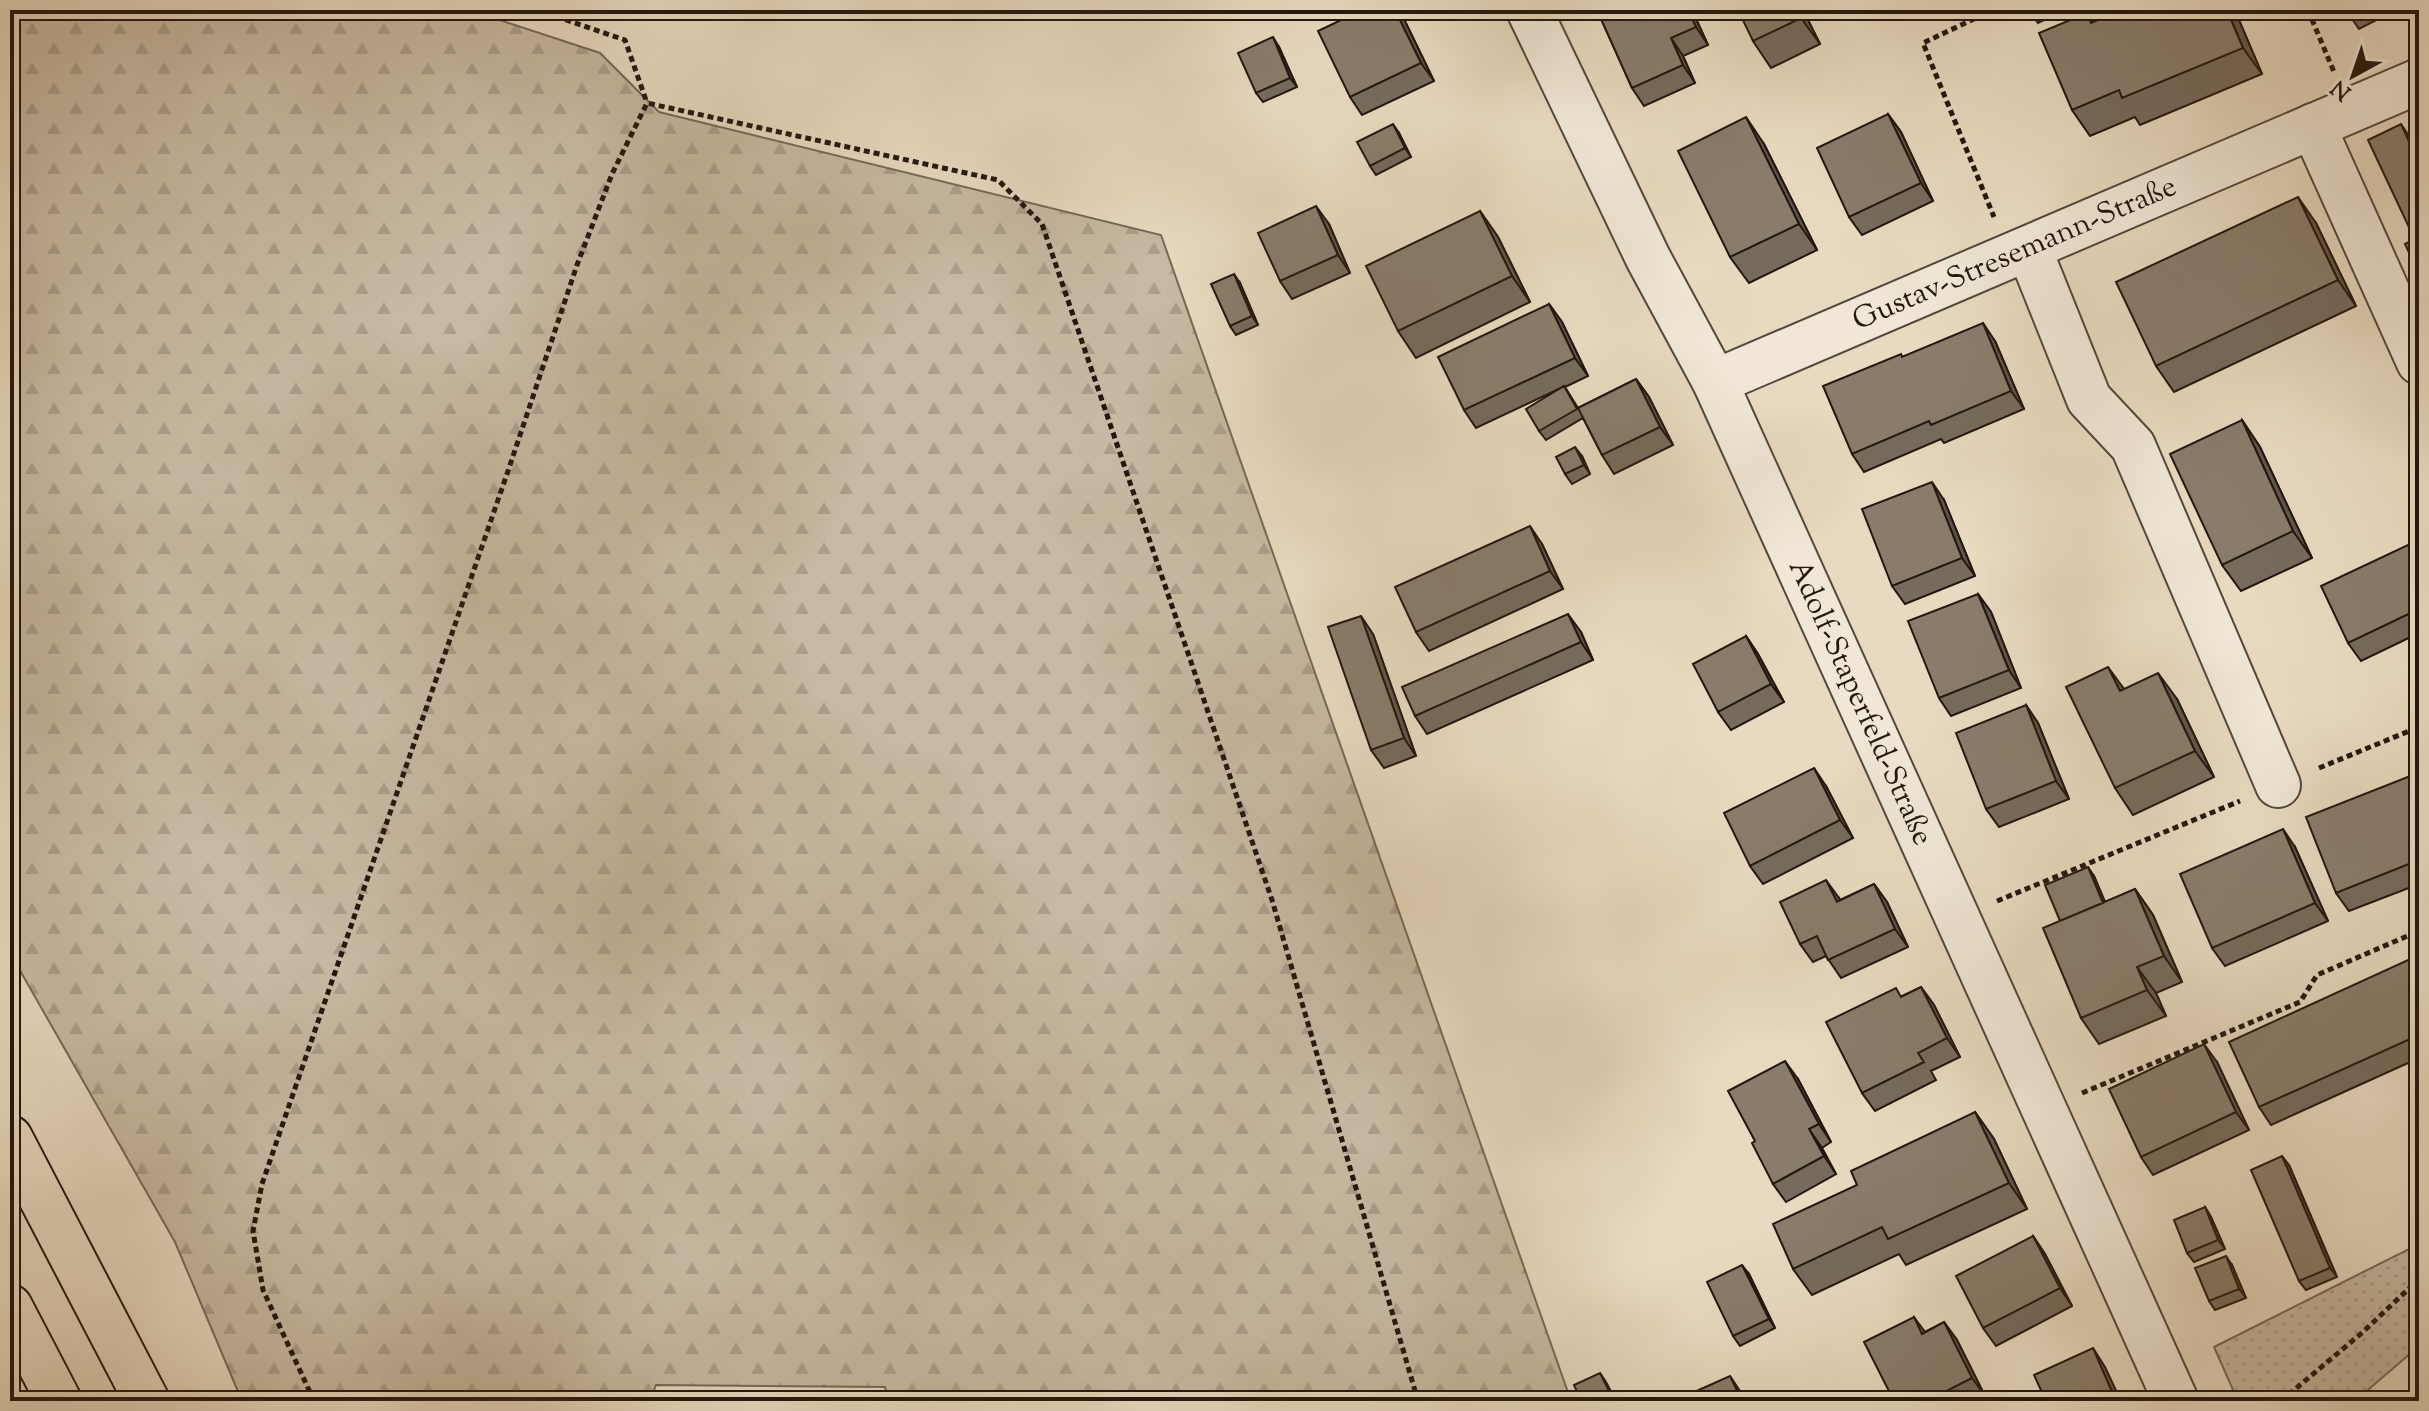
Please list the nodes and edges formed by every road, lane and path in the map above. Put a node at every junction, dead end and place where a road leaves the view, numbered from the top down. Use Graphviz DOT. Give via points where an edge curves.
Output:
graph roads {
  1 [pos="537,10"];
  2 [pos="1529,10"];
  3 [pos="1993,10"];
  4 [pos="2308,10"];
  5 [pos="2419,81"];
  6 [pos="647,103"];
  7 [pos="2332,118"];
  8 [pos="2020,253"];
  9 [pos="2419,362"];
  10 [pos="1715,382"];
  11 [pos="2419,727"];
  12 [pos="2278,785"];
  13 [pos="1956,918"];
  14 [pos="2419,931"];
  15 [pos="2044,1109"];
  16 [pos="10,1138"];
  17 [pos="2419,1279"];
  18 [pos="10,1307"];
  19 [pos="59,1401"];
  20 [pos="147,1401"];
  21 [pos="314,1401"];
  22 [pos="1418,1401"];
  23 [pos="2176,1401"];
  24 [pos="2281,1401"];
  1 -- 6 [label="path" via="625,40"];
  2 -- 10 [label="street, Adolf-Staperfeld-Straße" via="1648,258"];
  3 -- 8 [label="path" via="1923,43"];
  4 -- 7 [label="path"];
  5 -- 7 [label="street, Gustav-Stresemann-Straße"];
  6 -- 21 [label="path" via="577,265 262,1184 253,1231 263,1290"];
  6 -- 22 [label="path" via="998,180 1042,224 1272,900"];
  7 -- 8 [label="street, Gustav-Stresemann-Straße"];
  7 -- 9 [label="street"];
  8 -- 10 [label="street, Gustav-Stresemann-Straße"];
  8 -- 12 [label="street" via="2089,399 2133,446"];
  10 -- 13 [label="street, Adolf-Staperfeld-Straße"];
  11 -- 12 [label="path"];
  12 -- 13 [label="path"];
  13 -- 15 [label="street, Adolf-Staperfeld-Straße"];
  14 -- 15 [label="path" via="2317,975 2300,1002"];
  15 -- 23 [label="street, Adolf-Staperfeld-Straße"];
  16 -- 20 [label="highway"];
  17 -- 24 [label="path"];
  18 -- 19 [label="highway"];
}
